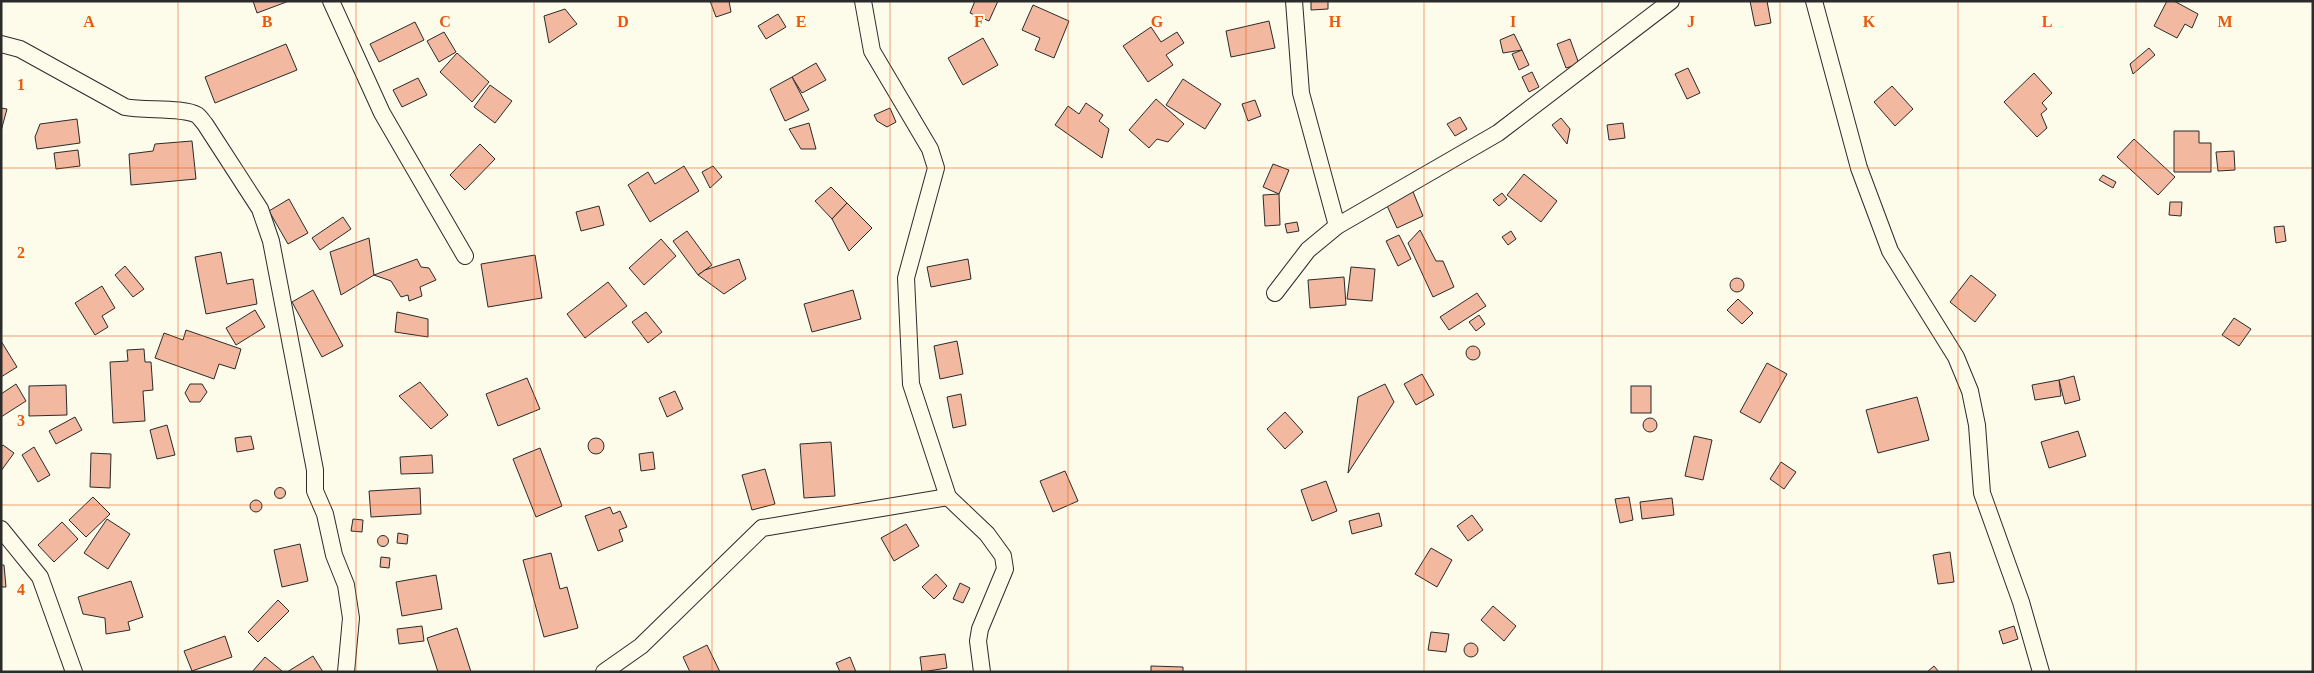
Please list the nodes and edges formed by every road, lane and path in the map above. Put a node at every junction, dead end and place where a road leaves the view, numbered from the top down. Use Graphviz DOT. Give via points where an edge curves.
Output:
graph roads {
  1 [pos="331,1"];
  2 [pos="863,1"];
  3 [pos="1294,1"];
  4 [pos="1671,1"];
  5 [pos="1814,1"];
  6 [pos="1,44"];
  7 [pos="1337,226"];
  8 [pos="465,256"];
  9 [pos="1275,293"];
  10 [pos="948,497"];
  11 [pos="1,530"];
  12 [pos="74,672"];
  13 [pos="346,672"];
  14 [pos="604,672"];
  15 [pos="982,672"];
  16 [pos="2041,672"];
  1 -- 8 [label="street" via="382,113"];
  2 -- 10 [label="street" via="872,51 930,150 936,168 906,278 911,384"];
  3 -- 7 [label="street" via="1301,93"];
  4 -- 7 [label="street" via="1498,133"];
  5 -- 16 [label="street" via="1859,168 1890,251 1956,357 1970,391 1977,424 1982,493 2021,602"];
  6 -- 13 [label="street" via="20,49 125,107 197,115 260,209 271,241 314,470 315,491 346,585 351,618"];
  7 -- 9 [label="street" via="1308,250"];
  10 -- 14 [label="street" via="762,528 657,632"];
  10 -- 15 [label="street" via="987,534 1003,556 1005,569 980,629 978,641"];
  11 -- 12 [label="street" via="40,577"];
}
